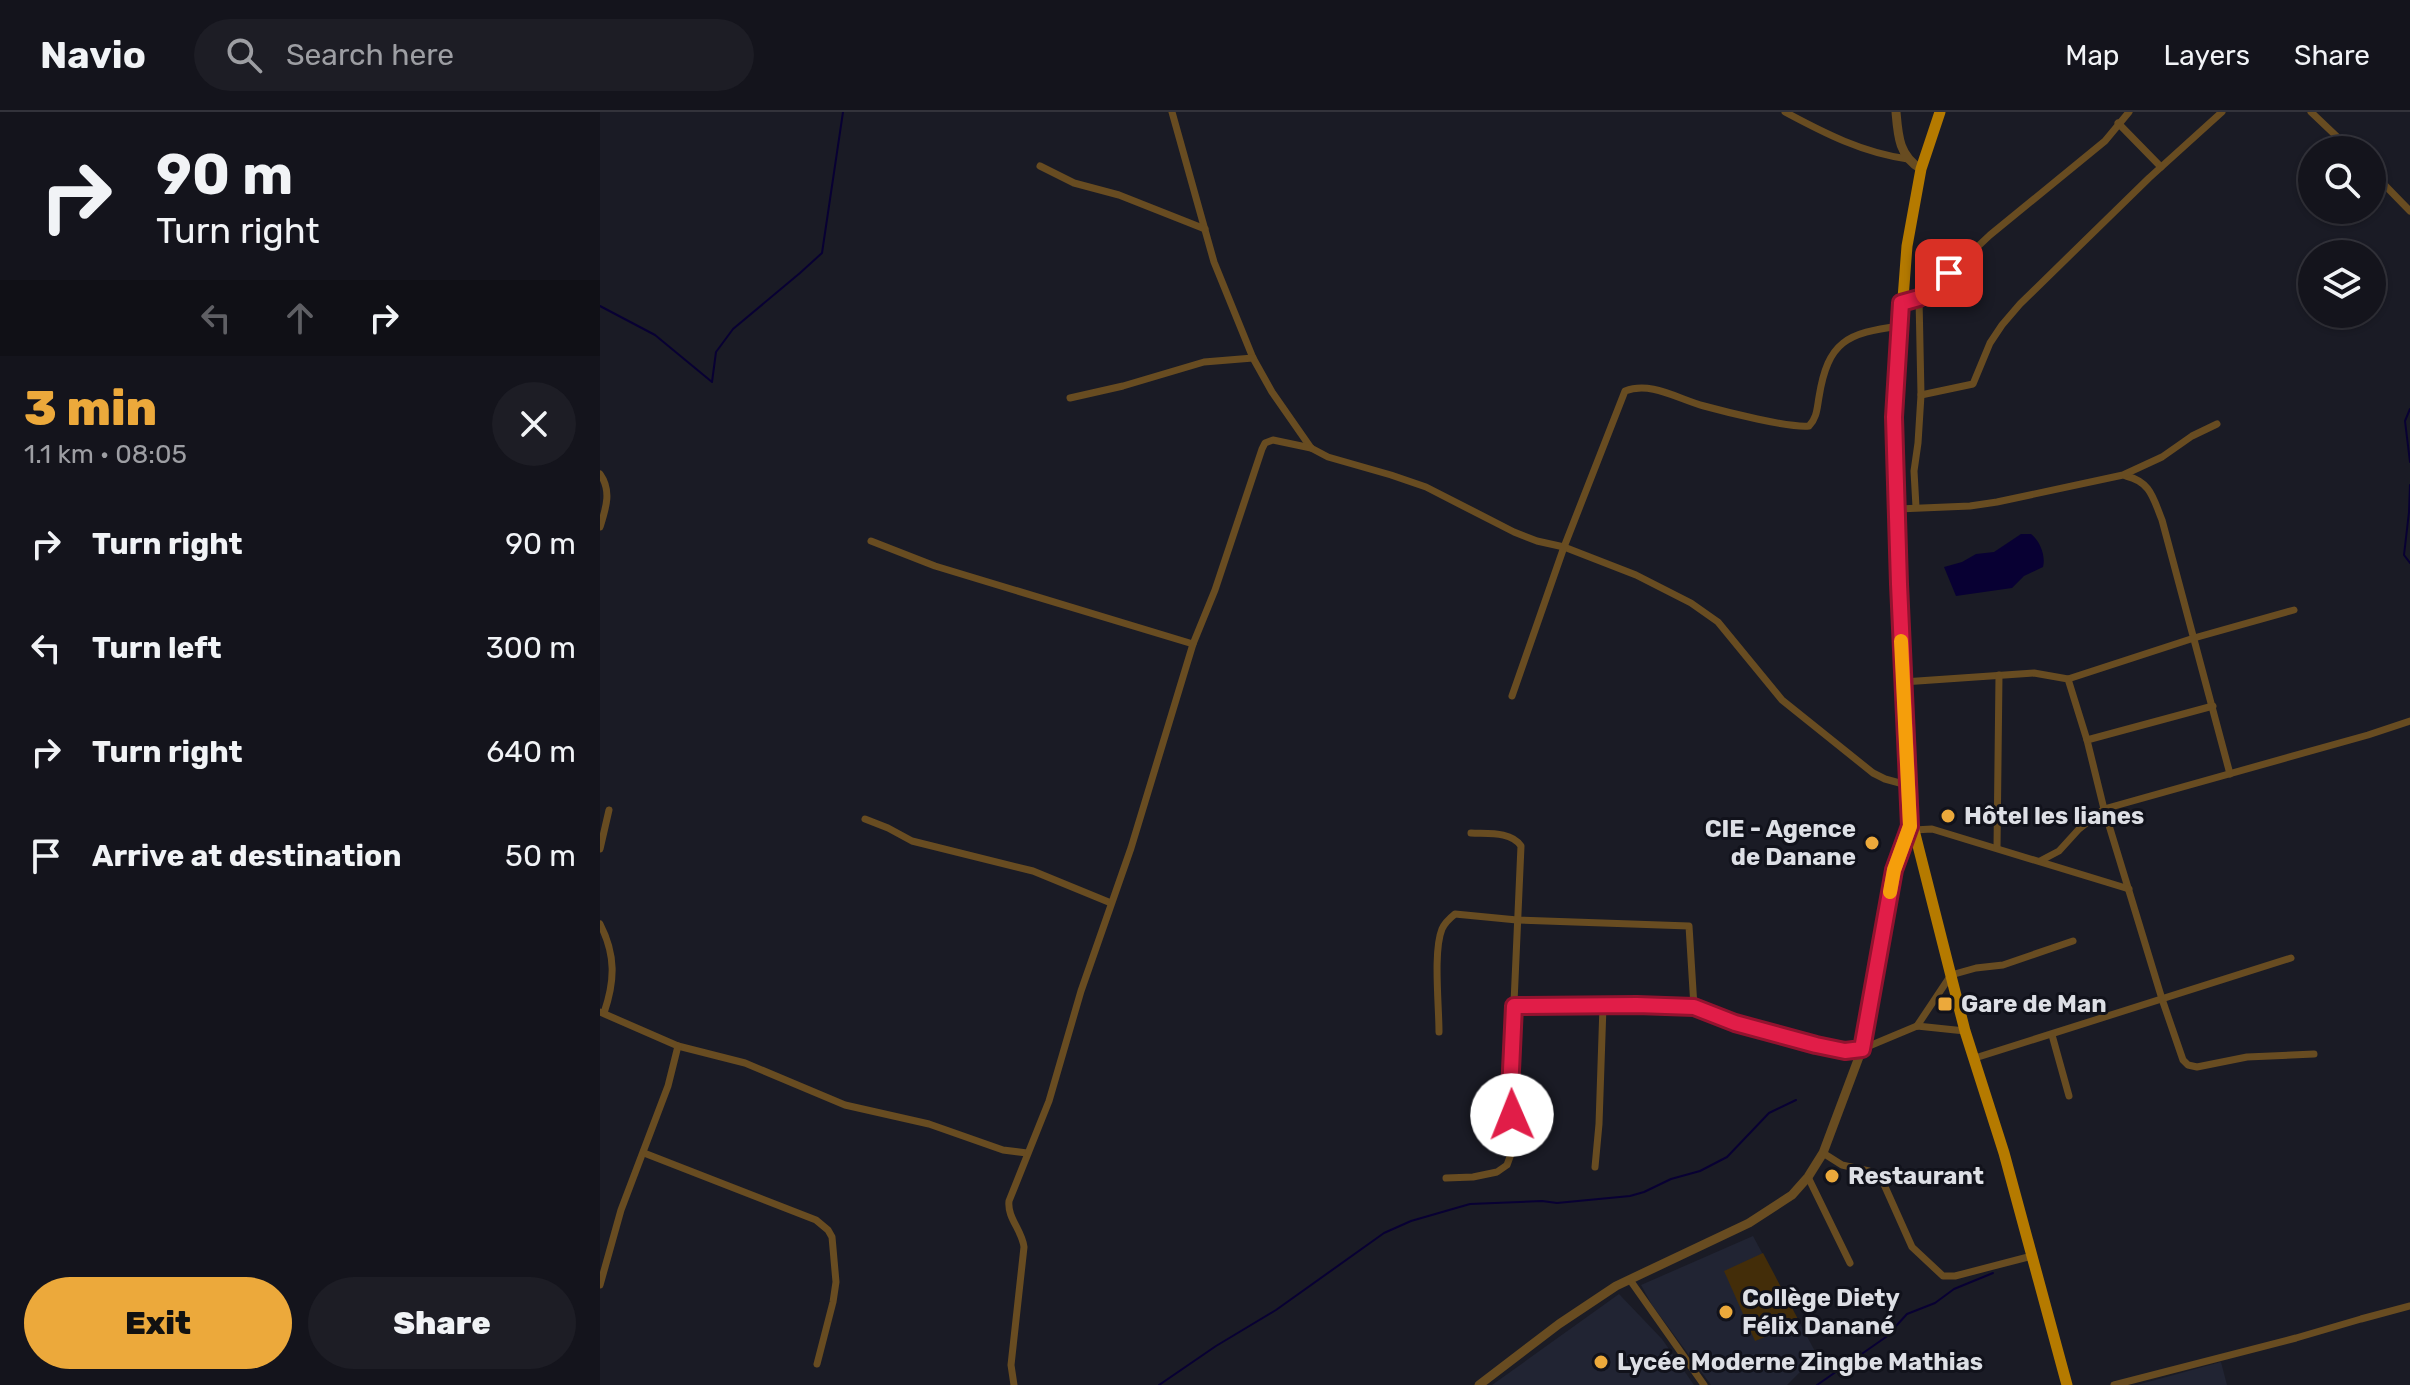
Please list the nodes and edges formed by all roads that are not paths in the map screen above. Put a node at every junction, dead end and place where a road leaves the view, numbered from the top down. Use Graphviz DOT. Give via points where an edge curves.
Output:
graph roads {
  1 [pos="1172,112"];
  2 [pos="1785,112"];
  3 [pos="1896,112"];
  4 [pos="1940,112"];
  5 [pos="2129,112"];
  6 [pos="2222,112"];
  7 [pos="2311,112"];
  8 [pos="2118,123"];
  9 [pos="2336,136"];
  10 [pos="1908,159"];
  11 [pos="1040,166"];
  12 [pos="2161,167"];
  13 [pos="1921,169"];
  14 [pos="2386,186"];
  15 [pos="2410,211"];
  16 [pos="1205,229"];
  17 [pos="1919,298"];
  18 [pos="1901,303"];
  19 [pos="1900,326"];
  20 [pos="1253,358"];
  21 [pos="1921,395"];
  22 [pos="1070,398"];
  23 [pos="2217,424"];
  24 [pos="1311,448"];
  25 [pos="600,474"];
  26 [pos="2123,475"];
  27 [pos="1916,507"];
  28 [pos="1898,509"];
  29 [pos="600,527"];
  30 [pos="871,541"];
  31 [pos="1564,547"];
  32 [pos="2294,610"];
  33 [pos="2194,638"];
  34 [pos="1193,644"];
  35 [pos="1999,675"];
  36 [pos="2068,679"];
  37 [pos="1903,682"];
  38 [pos="1512,696"];
  39 [pos="2213,706"];
  40 [pos="2410,721"];
  41 [pos="2087,740"];
  42 [pos="2230,774"];
  43 [pos="1907,785"];
  44 [pos="2104,809"];
  45 [pos="609,810"];
  46 [pos="865,819"];
  47 [pos="1912,828"];
  48 [pos="1471,833"];
  49 [pos="1997,848"];
  50 [pos="600,849"];
  51 [pos="2040,861"];
  52 [pos="2129,889"];
  53 [pos="1111,903"];
  54 [pos="1517,920"];
  55 [pos="600,924"];
  56 [pos="2073,941"];
  57 [pos="2291,958"];
  58 [pos="1951,975"];
  59 [pos="2162,999"];
  60 [pos="1514,1006"];
  61 [pos="1603,1006"];
  62 [pos="1694,1007"];
  63 [pos="602,1012"];
  64 [pos="1917,1026"];
  65 [pos="1965,1031"];
  66 [pos="1439,1032"];
  67 [pos="2052,1035"];
  68 [pos="678,1046"];
  69 [pos="1862,1049"];
  70 [pos="2314,1054"];
  71 [pos="1975,1058"];
  72 [pos="2069,1096"];
  73 [pos="644,1153"];
  74 [pos="1027,1153"];
  75 [pos="1823,1153"];
  76 [pos="1595,1167"];
  77 [pos="1808,1177"];
  78 [pos="1446,1178"];
  79 [pos="2032,1256"];
  80 [pos="1850,1263"];
  81 [pos="1630,1280"];
  82 [pos="600,1285"];
  83 [pos="2410,1306"];
  84 [pos="817,1364"];
  85 [pos="2063,1382"];
  86 [pos="1014,1385"];
  87 [pos="1479,1385"];
  88 [pos="1704,1385"];
  89 [pos="2114,1385"];
  1 -- 16 [label="street"];
  2 -- 10 [label="street" via="1865,150"];
  3 -- 10 [label="street"];
  4 -- 13 [label="main road"];
  5 -- 8 [label="street"];
  6 -- 12 [label="street"];
  7 -- 9 [label="street"];
  8 -- 12 [label="street"];
  8 -- 17 [label="street" via="2105,141"];
  10 -- 13 [label="street"];
  11 -- 16 [label="street"];
  12 -- 21 [label="street" via="2020,304 1990,343 1973,384"];
  13 -- 18 [label="main road"];
  14 -- 15 [label="street"];
  16 -- 20 [label="street"];
  17 -- 18 [label="street"];
  17 -- 21 [label="street"];
  18 -- 19 [label="main road"];
  19 -- 28 [label="main road" via="1894,417"];
  19 -- 31 [label="street" via="1843,342 1823,375 1809,426 1703,406 1651,388 1625,391"];
  20 -- 22 [label="street" via="1204,362"];
  20 -- 24 [label="street"];
  21 -- 27 [label="street"];
  23 -- 26 [label="street"];
  24 -- 31 [label="street" via="1426,487 1528,538"];
  24 -- 34 [label="street" via="1265,443"];
  25 -- 29 [label="street" via="607,504"];
  26 -- 27 [label="street" via="1997,502"];
  26 -- 33 [label="street" via="2140,480 2150,492"];
  27 -- 28 [label="street"];
  28 -- 37 [label="main road"];
  30 -- 34 [label="street" via="935,566"];
  31 -- 38 [label="street"];
  31 -- 43 [label="street" via="1636,575 1708,614 1782,700 1873,773"];
  32 -- 33 [label="street"];
  33 -- 36 [label="street"];
  33 -- 39 [label="street"];
  34 -- 53 [label="street"];
  35 -- 36 [label="street" via="2041,673"];
  35 -- 37 [label="street"];
  35 -- 49 [label="street"];
  36 -- 41 [label="street"];
  37 -- 43 [label="main road"];
  39 -- 41 [label="street"];
  39 -- 42 [label="street"];
  40 -- 42 [label="street"];
  41 -- 44 [label="street"];
  42 -- 44 [label="street"];
  43 -- 47 [label="main road"];
  44 -- 51 [label="street" via="2059,851"];
  44 -- 52 [label="street"];
  45 -- 50 [label="street"];
  46 -- 53 [label="street" via="912,841 1033,871"];
  47 -- 49 [label="street"];
  47 -- 58 [label="main road"];
  47 -- 69 [label="street" via="1894,870"];
  48 -- 54 [label="street" via="1510,836 1521,846"];
  49 -- 51 [label="street"];
  51 -- 52 [label="street"];
  52 -- 59 [label="street"];
  53 -- 74 [label="street" via="1046,1111"];
  54 -- 60 [label="street"];
  54 -- 62 [label="street" via="1689,926"];
  54 -- 66 [label="street" via="1455,914 1445,925 1438,966"];
  55 -- 63 [label="street" via="613,967"];
  56 -- 58 [label="street" via="2003,965"];
  57 -- 59 [label="street"];
  58 -- 64 [label="street"];
  58 -- 65 [label="main road"];
  59 -- 67 [label="street"];
  59 -- 70 [label="street" via="2183,1060 2190,1066"];
  60 -- 61 [label="street"];
  60 -- 78 [label="street" via="1510,1160 1493,1173"];
  61 -- 62 [label="street"];
  61 -- 76 [label="street"];
  62 -- 69 [label="street" via="1816,1045"];
  63 -- 68 [label="street"];
  64 -- 65 [label="street"];
  64 -- 69 [label="street"];
  65 -- 71 [label="main road"];
  67 -- 71 [label="street"];
  67 -- 72 [label="street"];
  68 -- 73 [label="street"];
  68 -- 74 [label="street" via="745,1063 845,1105"];
  69 -- 75 [label="street"];
  71 -- 79 [label="main road"];
  73 -- 82 [label="street"];
  73 -- 84 [label="street" via="816,1220 831,1232 836,1282"];
  74 -- 86 [label="street" via="1008,1206 1024,1247 1011,1365"];
  75 -- 77 [label="street"];
  75 -- 79 [label="street" via="1842,1165 1877,1174 1912,1247 1943,1276"];
  77 -- 80 [label="street"];
  77 -- 81 [label="street" via="1792,1195 1749,1223"];
  79 -- 85 [label="main road"];
  81 -- 87 [label="street" via="1559,1324"];
  81 -- 88 [label="street"];
  83 -- 89 [label="street"];
}
